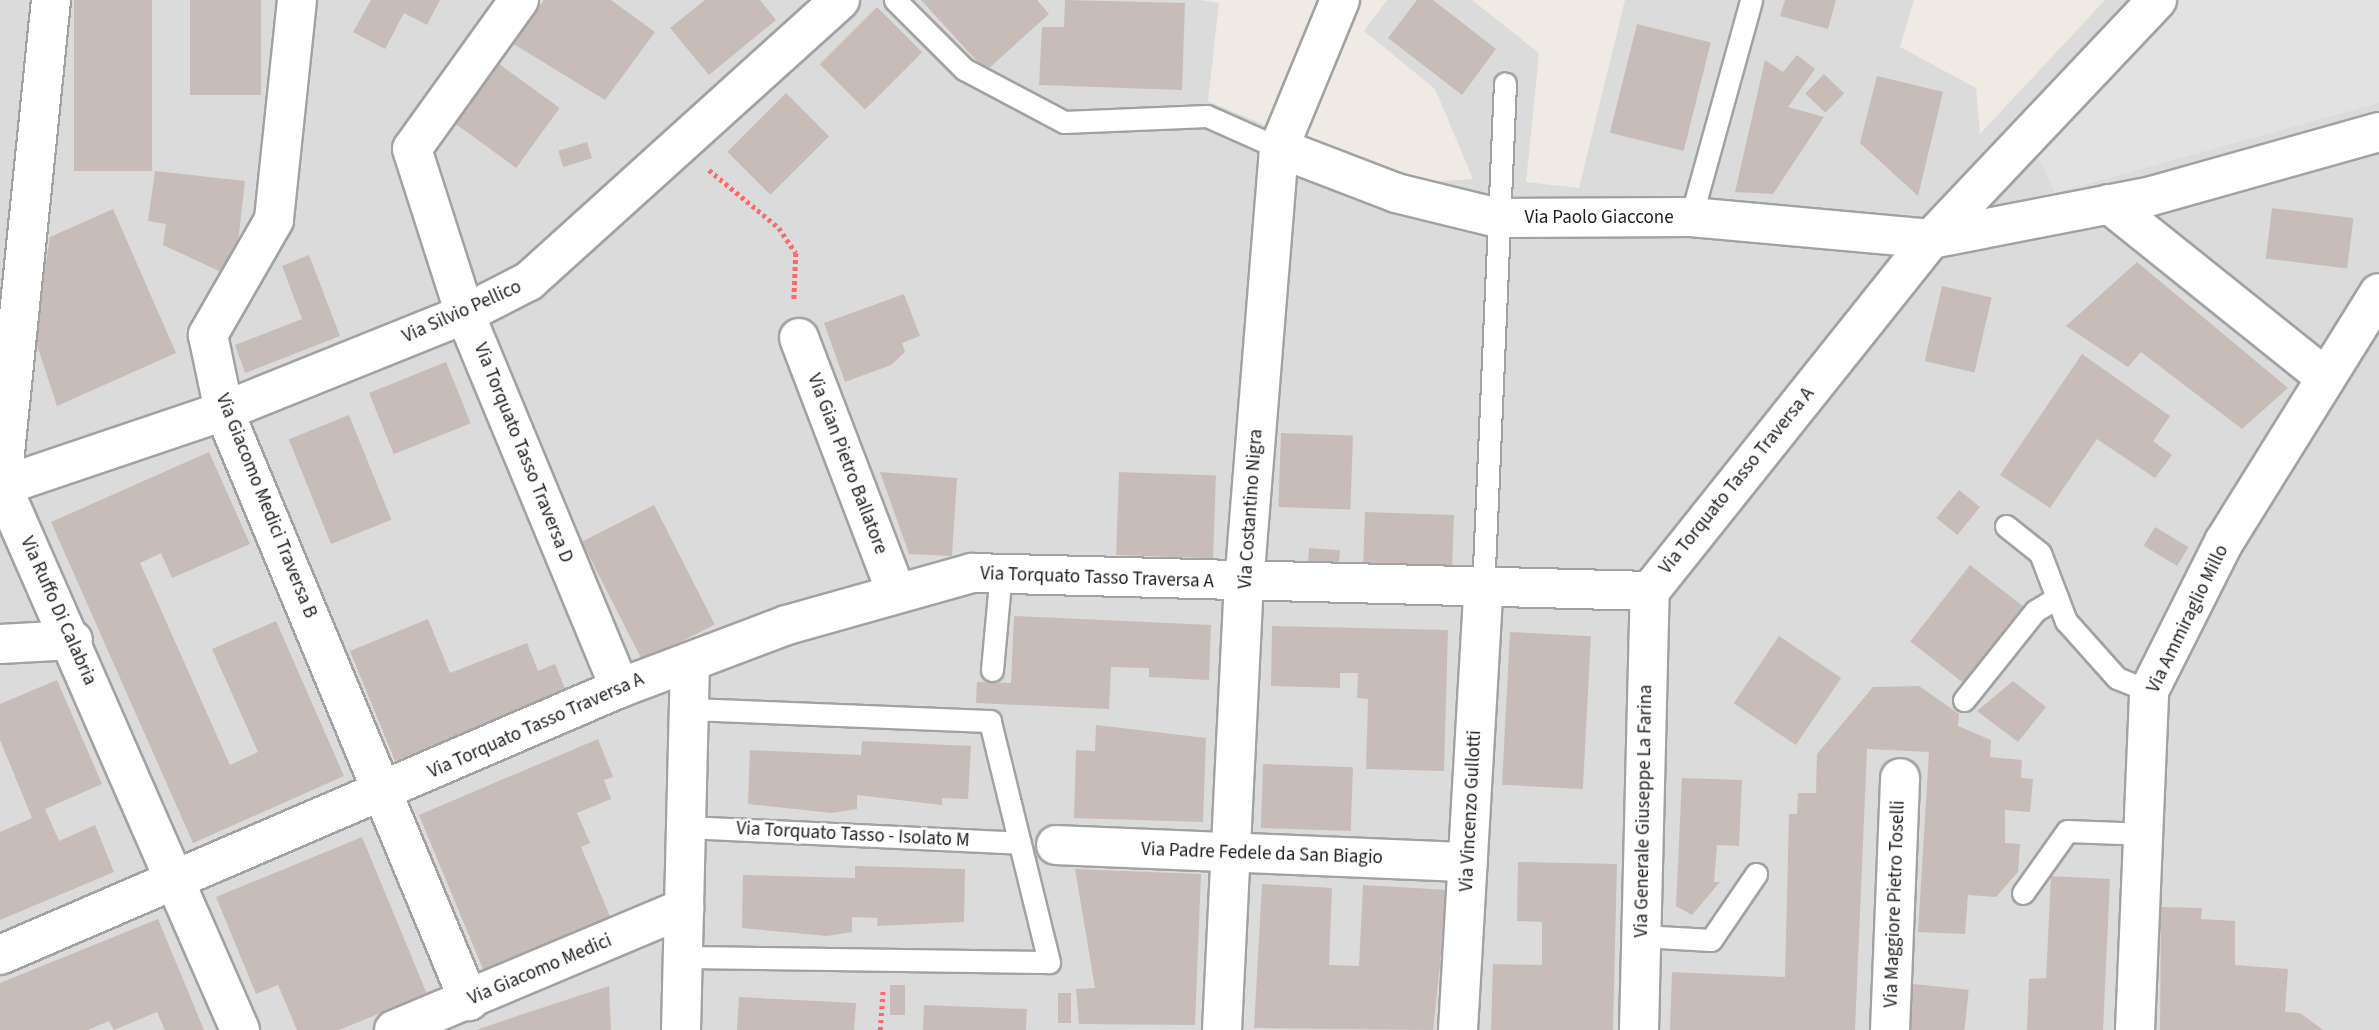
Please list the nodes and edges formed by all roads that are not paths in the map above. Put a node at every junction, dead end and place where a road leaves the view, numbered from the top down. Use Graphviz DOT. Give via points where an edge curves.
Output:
graph roads {
  1 [pos="51,0"];
  2 [pos="298,0"];
  3 [pos="519,0"];
  4 [pos="840,0"];
  5 [pos="895,0"];
  6 [pos="1340,0"];
  7 [pos="1751,0"];
  8 [pos="2157,0"];
  9 [pos="1505,83"];
  10 [pos="2379,132"];
  11 [pos="1279,148"];
  12 [pos="2109,204"];
  13 [pos="1691,217"];
  14 [pos="1499,218"];
  15 [pos="1931,239"];
  16 [pos="2379,293"];
  17 [pos="466,314"];
  18 [pos="799,338"];
  19 [pos="2326,378"];
  20 [pos="224,411"];
  21 [pos="2,486"];
  22 [pos="2006,526"];
  23 [pos="1001,572"];
  24 [pos="1244,584"];
  25 [pos="895,590"];
  26 [pos="1483,591"];
  27 [pos="1650,591"];
  28 [pos="2057,598"];
  29 [pos="73,640"];
  30 [pos="0,644"];
  31 [pos="690,662"];
  32 [pos="992,670"];
  33 [pos="620,688"];
  34 [pos="2148,691"];
  35 [pos="1964,700"];
  36 [pos="689,709"];
  37 [pos="1900,778"];
  38 [pos="383,793"];
  39 [pos="686,827"];
  40 [pos="2147,834"];
  41 [pos="1038,844"];
  42 [pos="1234,855"];
  43 [pos="1468,862"];
  44 [pos="1756,874"];
  45 [pos="173,881"];
  46 [pos="2023,893"];
  47 [pos="684,908"];
  48 [pos="1641,936"];
  49 [pos="0,955"];
  50 [pos="683,957"];
  51 [pos="469,1001"];
  52 [pos="240,1030"];
  53 [pos="394,1030"];
  54 [pos="681,1030"];
  55 [pos="1223,1030"];
  56 [pos="1458,1030"];
  57 [pos="1639,1030"];
  58 [pos="1890,1030"];
  59 [pos="2135,1030"];
  1 -- 21 [label="street"];
  2 -- 20 [label="street, Via Giacomo Medici Traversa B" via="274,220 208,335"];
  3 -- 17 [label="street, Via Torquato Tasso Traversa D" via="412,149"];
  4 -- 17 [label="street, Via Silvio Pellico" via="529,281"];
  5 -- 11 [label="lane" via="964,69 1064,122 1207,116"];
  6 -- 11 [label="street, Via Costantino Nigra"];
  7 -- 13 [label="lane"];
  8 -- 15 [label="street, Via Torquato Tasso Traversa A"];
  9 -- 14 [label="lane"];
  10 -- 12 [label="street, Via Paolo Giaccone"];
  11 -- 14 [label="street, Via Paolo Giaccone" via="1396,193"];
  11 -- 24 [label="street, Via Costantino Nigra"];
  12 -- 15 [label="street, Via Paolo Giaccone"];
  12 -- 19 [label="street"];
  13 -- 14 [label="street, Via Paolo Giaccone"];
  13 -- 15 [label="street, Via Paolo Giaccone"];
  14 -- 26 [label="lane"];
  15 -- 27 [label="street, Via Torquato Tasso Traversa A"];
  16 -- 19 [label="street, Via Ammiraglio Millo"];
  17 -- 20 [label="street, Via Silvio Pellico"];
  17 -- 33 [label="street, Via Torquato Tasso Traversa D"];
  18 -- 25 [label="street, Via Gian Pietro Ballatore"];
  19 -- 34 [label="street, Via Ammiraglio Millo" via="2224,542"];
  20 -- 21 [label="street, Via Silvio Pellico"];
  20 -- 38 [label="street, Via Giacomo Medici Traversa B"];
  21 -- 29 [label="street, Via Ruffo Di Calabria"];
  22 -- 28 [label="lane" via="2039,553"];
  23 -- 24 [label="street, Via Torquato Tasso Traversa A"];
  23 -- 25 [label="street, Via Torquato Tasso Traversa A"];
  23 -- 32 [label="lane"];
  24 -- 26 [label="street, Via Torquato Tasso Traversa A"];
  24 -- 42 [label="street, Via Costantino Nigra"];
  25 -- 31 [label="street, Via Torquato Tasso Traversa A"];
  26 -- 27 [label="street, Via Torquato Tasso Traversa A"];
  26 -- 43 [label="street, Via Vincenzo Gullotti"];
  27 -- 48 [label="street, Via Generale Giuseppe La Farina"];
  28 -- 34 [label="lane" via="2066,621 2117,678"];
  28 -- 35 [label="lane" via="2035,611"];
  29 -- 30 [label="street"];
  29 -- 45 [label="street, Via Ruffo Di Calabria"];
  31 -- 33 [label="street, Via Torquato Tasso Traversa A"];
  31 -- 36 [label="street"];
  33 -- 38 [label="street, Via Torquato Tasso Traversa A"];
  34 -- 40 [label="street, Via Ammiraglio Millo"];
  36 -- 39 [label="street"];
  36 -- 41 [label="lane" via="990,721"];
  37 -- 58 [label="street, Via Maggiore Pietro Toselli"];
  38 -- 45 [label="street, Via Torquato Tasso Traversa A"];
  38 -- 51 [label="street, Via Giacomo Medici Traversa B"];
  39 -- 41 [label="lane, Via Torquato Tasso - Isolato M"];
  39 -- 47 [label="street"];
  40 -- 46 [label="lane" via="2067,831"];
  40 -- 59 [label="street, Via Ammiraglio Millo"];
  41 -- 42 [label="street, Via Padre Fedele da San Biagio"];
  41 -- 50 [label="lane" via="1049,962"];
  42 -- 43 [label="street, Via Padre Fedele da San Biagio"];
  42 -- 55 [label="street, Via Costantino Nigra"];
  43 -- 56 [label="street, Via Vincenzo Gullotti"];
  44 -- 48 [label="lane" via="1711,940"];
  45 -- 49 [label="street, Via Torquato Tasso Traversa A"];
  45 -- 52 [label="street, Via Ruffo Di Calabria"];
  47 -- 50 [label="street"];
  47 -- 51 [label="street, Via Giacomo Medici"];
  48 -- 57 [label="street, Via Generale Giuseppe La Farina"];
  50 -- 54 [label="street"];
  51 -- 53 [label="street, Via Giacomo Medici"];
}
